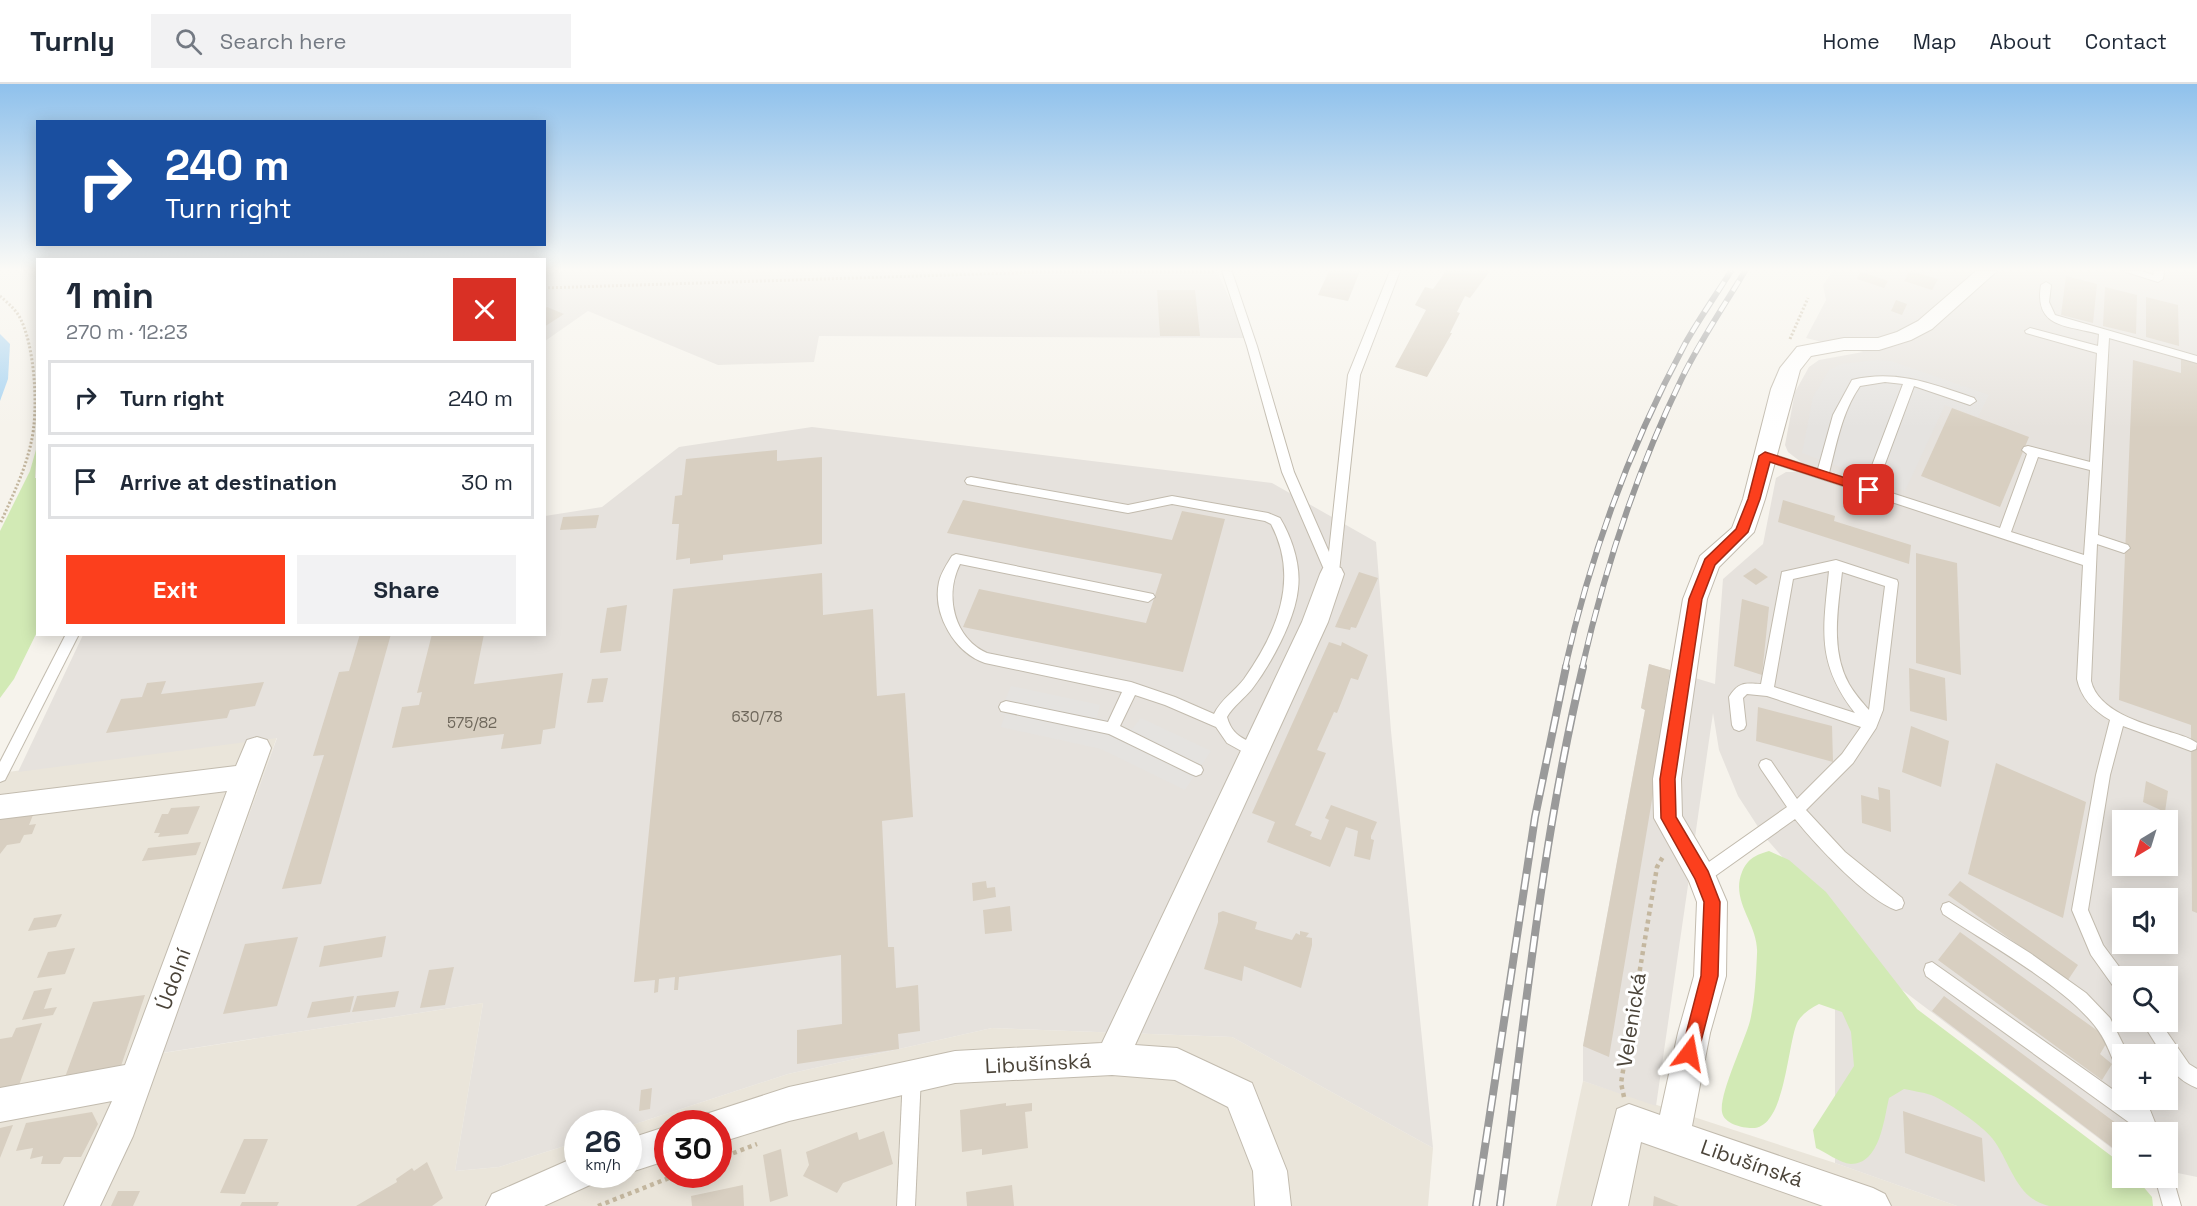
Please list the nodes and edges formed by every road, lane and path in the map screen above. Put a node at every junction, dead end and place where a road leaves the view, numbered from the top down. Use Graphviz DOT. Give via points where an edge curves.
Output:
graph roads {
  1 [pos="21,323"];
  2 [pos="1244,323"];
  3 [pos="1374,323"];
  4 [pos="1797,323"];
  5 [pos="1927,323"];
  6 [pos="2071,323"];
  7 [pos="2030,331"];
  8 [pos="2104,334"];
  9 [pos="2103,351"];
  10 [pos="2197,360"];
  11 [pos="1790,368"];
  12 [pos="1910,381"];
  13 [pos="1970,401"];
  14 [pos="1765,456"];
  15 [pos="2096,468"];
  16 [pos="1823,475"];
  17 [pos="971,481"];
  18 [pos="1869,490"];
  19 [pos="0,524"];
  20 [pos="2004,534"];
  21 [pos="2091,537"];
  22 [pos="2124,548"];
  23 [pos="2090,562"];
  24 [pos="1836,565"];
  25 [pos="1332,574"];
  26 [pos="1148,597"];
  27 [pos="73,636"];
  28 [pos="1131,688"];
  29 [pos="1767,690"];
  30 [pos="1006,706"];
  31 [pos="2118,717"];
  32 [pos="1221,723"];
  33 [pos="1871,724"];
  34 [pos="1739,725"];
  35 [pos="1112,729"];
  36 [pos="2191,745"];
  37 [pos="257,748"];
  38 [pos="1254,752"];
  39 [pos="1766,765"];
  40 [pos="1196,770"];
  41 [pos="0,776"];
  42 [pos="247,777"];
  43 [pos="0,807"];
  44 [pos="1794,809"];
  45 [pos="1681,842"];
  46 [pos="1702,876"];
  47 [pos="1896,903"];
  48 [pos="1949,909"];
  49 [pos="1932,970"];
  50 [pos="2112,970"];
  51 [pos="2157,1032"];
  52 [pos="2116,1044"];
  53 [pos="1112,1059"];
  54 [pos="912,1076"];
  55 [pos="2197,1079"];
  56 [pos="136,1080"];
  57 [pos="0,1105"];
  58 [pos="1629,1121"];
  59 [pos="732,1122"];
  60 [pos="2140,1122"];
  61 [pos="1673,1136"];
  62 [pos="564,1179"];
  63 [pos="654,1184"];
  64 [pos="2167,1188"];
  65 [pos="82,1206"];
  66 [pos="504,1206"];
  67 [pos="598,1206"];
  68 [pos="906,1206"];
  69 [pos="1273,1206"];
  70 [pos="1610,1206"];
  71 [pos="1873,1206"];
  72 [pos="2172,1206"];
  1 -- 19 [label="path" via="33,390 34,428 25,464"];
  2 -- 25 [label="lane" via="1288,472"];
  3 -- 25 [label="lane" via="1354,375"];
  4 -- 11 [label="path" via="1785,351"];
  5 -- 11 [label="street" via="1879,344 1844,344 1804,351"];
  6 -- 8 [label="lane"];
  7 -- 9 [label="lane"];
  8 -- 9 [label="lane"];
  8 -- 10 [label="lane"];
  9 -- 15 [label="lane"];
  11 -- 14 [label="street"];
  12 -- 13 [label="lane"];
  12 -- 16 [label="lane" via="1887,377 1856,383 1838,415"];
  12 -- 18 [label="lane"];
  14 -- 16 [label="lane"];
  14 -- 45 [label="street" via="1742,532 1709,562 1695,599 1667,779 1668,818"];
  15 -- 20 [label="lane" via="2030,451 2012,496"];
  15 -- 21 [label="lane"];
  16 -- 18 [label="lane"];
  17 -- 32 [label="lane" via="1128,509 1182,501 1268,516 1276,521 1292,576 1289,601 1273,639 1247,685 1222,712"];
  18 -- 20 [label="lane"];
  20 -- 23 [label="lane"];
  21 -- 22 [label="lane"];
  21 -- 23 [label="lane"];
  23 -- 31 [label="lane" via="2083,674 2088,693 2104,710"];
  24 -- 29 [label="lane" via="1787,575"];
  24 -- 33 [label="lane" via="1830,632 1835,661 1842,684"];
  24 -- 33 [label="lane" via="1892,583"];
  25 -- 38 [label="street" via="1315,622"];
  26 -- 28 [label="lane" via="956,559 945,584 947,612 971,653"];
  27 -- 41 [label="lane"];
  28 -- 32 [label="lane"];
  28 -- 35 [label="lane"];
  29 -- 33 [label="lane"];
  29 -- 34 [label="lane" via="1744,688 1736,697"];
  30 -- 35 [label="lane"];
  31 -- 36 [label="lane"];
  31 -- 50 [label="lane" via="2103,775 2080,910 2097,950"];
  32 -- 38 [label="lane" via="1234,742"];
  33 -- 44 [label="lane" via="1860,746"];
  35 -- 40 [label="lane"];
  37 -- 42 [label="street, Údolní"];
  38 -- 53 [label="street"];
  39 -- 44 [label="lane"];
  42 -- 43 [label="street"];
  42 -- 56 [label="street, Údolní"];
  44 -- 46 [label="lane" via="1764,836"];
  44 -- 47 [label="lane" via="1850,870"];
  45 -- 46 [label="street"];
  45 -- 58 [label="path, Velenická" via="1664,854 1657,867 1621,1083"];
  46 -- 61 [label="street" via="1712,902 1710,976"];
  48 -- 52 [label="lane" via="2097,1014"];
  49 -- 60 [label="lane"];
  51 -- 55 [label="lane" via="2183,1070"];
  53 -- 54 [label="street, Libušínská" via="955,1067"];
  53 -- 69 [label="street, Libušínská" via="1177,1064 1240,1095 1270,1171"];
  54 -- 59 [label="street, Libušínská" via="789,1104"];
  54 -- 68 [label="lane"];
  56 -- 57 [label="street"];
  56 -- 65 [label="street, Údolní" via="116,1136"];
  58 -- 61 [label="street, Libušínská"];
  58 -- 70 [label="street"];
  61 -- 71 [label="street, Libušínská"];
  62 -- 66 [label="street"];
  63 -- 67 [label="path"];
  64 -- 72 [label="lane"];
}
